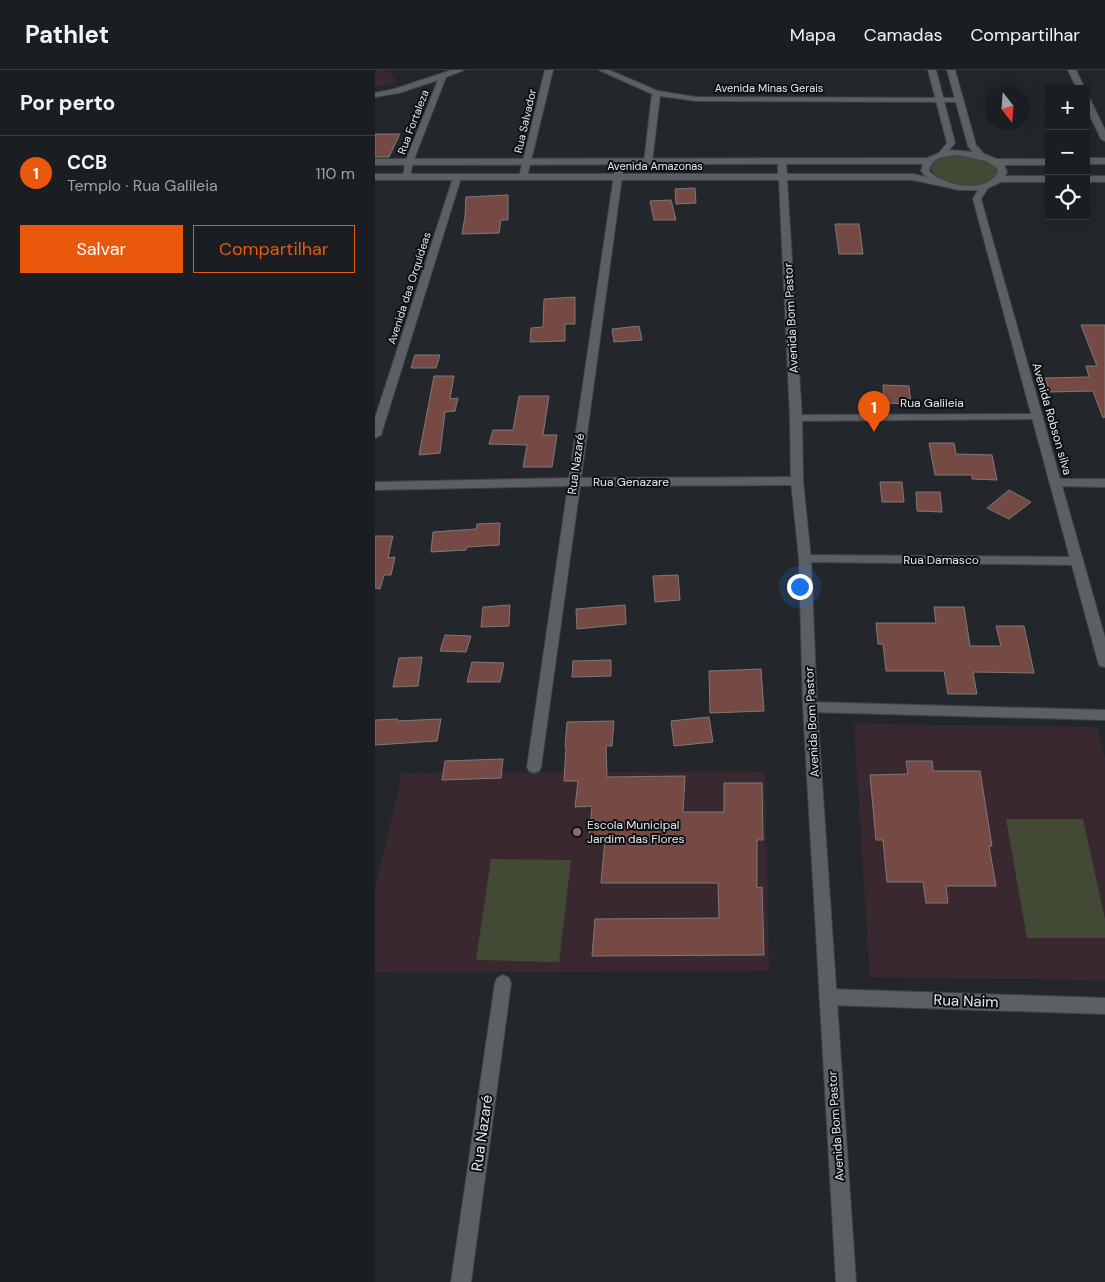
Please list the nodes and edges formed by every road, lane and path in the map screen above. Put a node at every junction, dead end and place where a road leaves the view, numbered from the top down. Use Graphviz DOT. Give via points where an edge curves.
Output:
graph roads {
  1 [pos="461,70"];
  2 [pos="549,70"];
  3 [pos="932,70"];
  4 [pos="951,70"];
  5 [pos="1073,70"];
  6 [pos="610,71"];
  7 [pos="443,76"];
  8 [pos="1079,85"];
  9 [pos="656,93"];
  10 [pos="375,95"];
  11 [pos="941,100"];
  12 [pos="960,100"];
  13 [pos="1090,107"];
  14 [pos="1105,139"];
  15 [pos="941,155"];
  16 [pos="980,155"];
  17 [pos="928,161"];
  18 [pos="1090,161"];
  19 [pos="1105,161"];
  20 [pos="375,162"];
  21 [pos="409,162"];
  22 [pos="527,162"];
  23 [pos="620,162"];
  24 [pos="648,162"];
  25 [pos="782,162"];
  26 [pos="996,162"];
  27 [pos="1045,162"];
  28 [pos="375,177"];
  29 [pos="406,177"];
  30 [pos="783,177"];
  31 [pos="457,178"];
  32 [pos="523,178"];
  33 [pos="617,178"];
  34 [pos="999,179"];
  35 [pos="1045,179"];
  36 [pos="1090,179"];
  37 [pos="1105,179"];
  38 [pos="935,180"];
  39 [pos="985,186"];
  40 [pos="956,187"];
  41 [pos="977,199"];
  42 [pos="1037,417"];
  43 [pos="796,418"];
  44 [pos="375,435"];
  45 [pos="797,481"];
  46 [pos="574,482"];
  47 [pos="1056,483"];
  48 [pos="1105,483"];
  49 [pos="375,486"];
  50 [pos="805,559"];
  51 [pos="1077,561"];
  52 [pos="1105,662"];
  53 [pos="810,707"];
  54 [pos="1105,715"];
  55 [pos="533,767"];
  56 [pos="503,983"];
  57 [pos="828,997"];
  58 [pos="1105,1006"];
  59 [pos="461,1282"];
  60 [pos="846,1282"];
  1 -- 7 [label="street"];
  2 -- 22 [label="street, Rua Salvador"];
  3 -- 11 [label="street"];
  4 -- 12 [label="street"];
  5 -- 8 [label="street"];
  6 -- 9 [label="street, Avenida Minas Gerais"];
  7 -- 10 [label="street"];
  7 -- 21 [label="street, Rua Fortaleza"];
  9 -- 11 [label="street, Avenida Minas Gerais" via="696,100"];
  9 -- 24 [label="street"];
  11 -- 12 [label="street, Avenida Minas Gerais"];
  11 -- 15 [label="street" via="951,143"];
  12 -- 16 [label="street" via="973,146"];
  13 -- 14 [label="street"];
  15 -- 16 [label="street" via="959,152"];
  15 -- 17 [label="street"];
  16 -- 26 [label="street"];
  17 -- 25 [label="street, Avenida Amazonas"];
  17 -- 38 [label="street" via="925,171"];
  18 -- 19 [label="street"];
  20 -- 21 [label="street, Avenida Amazonas"];
  21 -- 22 [label="street, Avenida Amazonas"];
  21 -- 29 [label="street, Rua Fortaleza"];
  22 -- 23 [label="street, Avenida Amazonas"];
  22 -- 32 [label="street, Rua Salvador"];
  23 -- 24 [label="street, Avenida Amazonas"];
  23 -- 33 [label="street, Rua Nazaré"];
  24 -- 25 [label="street, Avenida Amazonas"];
  25 -- 30 [label="street, Avenida Bom Pastor"];
  26 -- 27 [label="street"];
  26 -- 34 [label="street" via="1002,173"];
  28 -- 29 [label="street, Avenida Amazonas"];
  29 -- 31 [label="street, Avenida Amazonas"];
  30 -- 33 [label="street, Avenida Amazonas"];
  30 -- 38 [label="street, Avenida Amazonas" via="913,177"];
  30 -- 43 [label="street, Avenida Bom Pastor"];
  31 -- 32 [label="street, Avenida Amazonas"];
  31 -- 44 [label="street, Avenida das Orquídeas"];
  32 -- 33 [label="street, Avenida Amazonas"];
  33 -- 46 [label="street, Rua Nazaré"];
  34 -- 35 [label="street"];
  34 -- 39 [label="street"];
  36 -- 37 [label="street"];
  38 -- 40 [label="street, Avenida Amazonas"];
  39 -- 40 [label="street"];
  39 -- 41 [label="street"];
  40 -- 41 [label="street"];
  41 -- 42 [label="street, Avenida Robson silva"];
  42 -- 43 [label="street, Rua Galileia"];
  42 -- 47 [label="street, Avenida Robson silva"];
  43 -- 45 [label="street, Avenida Bom Pastor"];
  45 -- 46 [label="street, Rua Genazare"];
  45 -- 50 [label="street, Avenida Bom Pastor"];
  46 -- 49 [label="street, Rua Genazare"];
  46 -- 55 [label="street, Rua Nazaré"];
  47 -- 48 [label="street"];
  47 -- 51 [label="street, Avenida Robson silva"];
  50 -- 51 [label="street, Rua Damasco"];
  50 -- 53 [label="street, Avenida Bom Pastor"];
  51 -- 52 [label="street, Avenida Robson silva"];
  53 -- 54 [label="street"];
  53 -- 57 [label="street, Avenida Bom Pastor"];
  56 -- 59 [label="street, Rua Nazaré"];
  57 -- 58 [label="street, Rua Naim"];
  57 -- 60 [label="street, Avenida Bom Pastor"];
}
